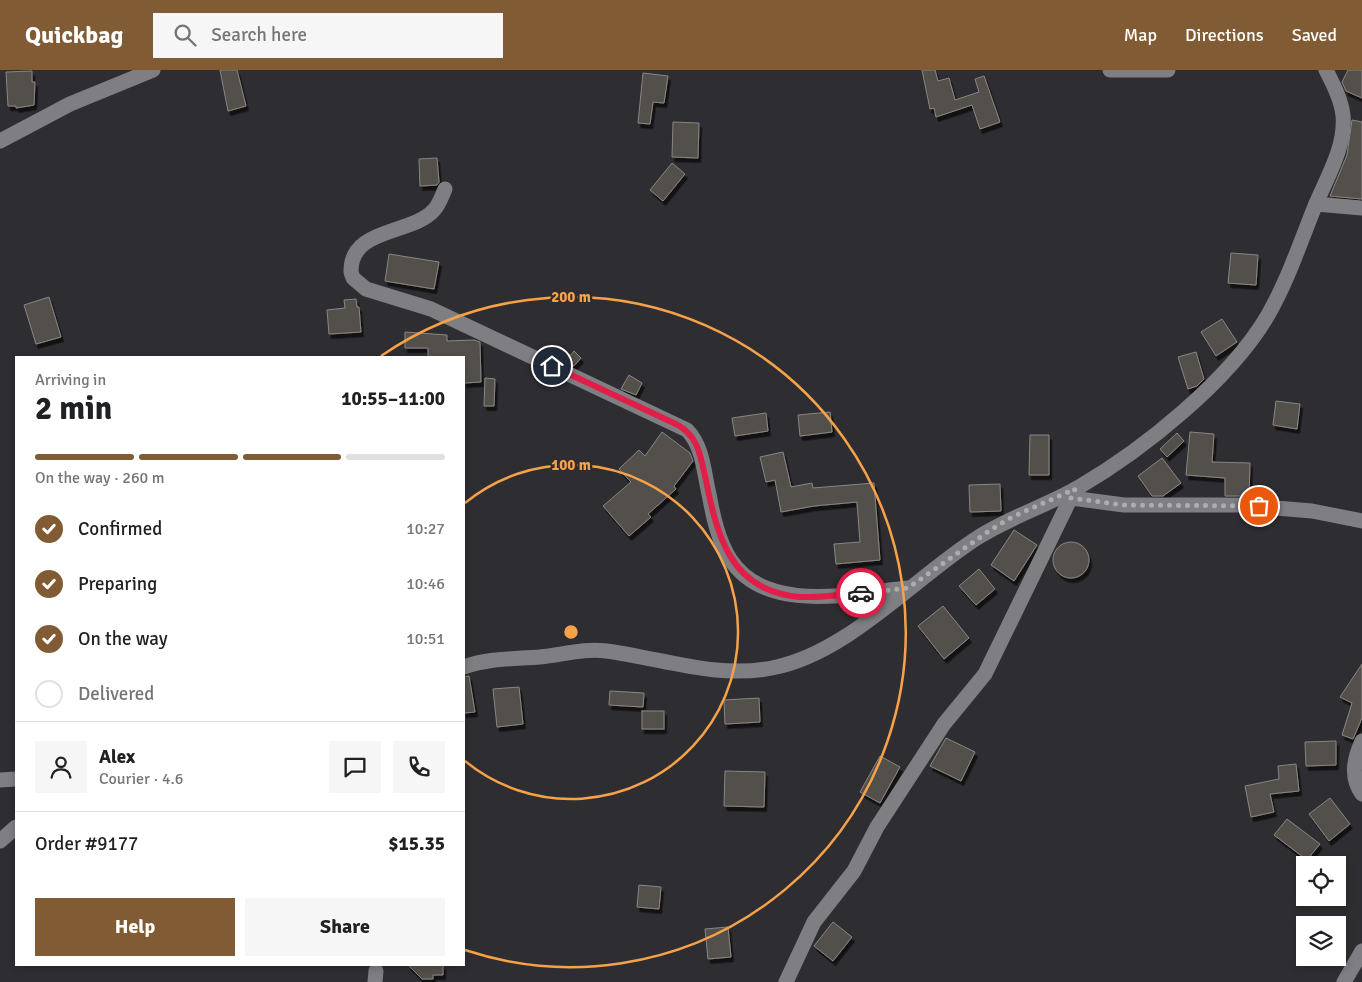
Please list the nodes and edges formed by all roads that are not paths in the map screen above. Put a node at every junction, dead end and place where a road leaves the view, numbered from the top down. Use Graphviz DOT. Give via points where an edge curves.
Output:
graph roads {
  1 [pos="153,70"];
  2 [pos="1110,70"];
  3 [pos="1168,70"];
  4 [pos="1326,70"];
  5 [pos="0,141"];
  6 [pos="445,189"];
  7 [pos="1316,204"];
  8 [pos="1362,208"];
  9 [pos="1073,493"];
  10 [pos="1362,521"];
  11 [pos="908,588"];
  12 [pos="465,667"];
  13 [pos="1362,741"];
  14 [pos="15,779"];
  15 [pos="0,780"];
  16 [pos="1362,794"];
  17 [pos="15,828"];
  18 [pos="0,841"];
  19 [pos="1362,951"];
  20 [pos="786,982"];
  21 [pos="1344,982"];
  1 -- 5 [label="street" via="70,104"];
  2 -- 3 [label="street"];
  4 -- 7 [label="street" via="1343,115 1342,137"];
  6 -- 11 [label="street" via="435,210 426,218 375,237 356,253 351,272 358,284 431,309 687,430 697,444 715,522 730,558 739,571 763,587 800,597"];
  7 -- 8 [label="street"];
  7 -- 9 [label="street" via="1281,291 1233,364 1147,440"];
  9 -- 10 [label="street" via="1124,505 1241,505 1312,511"];
  9 -- 11 [label="street" via="1012,517"];
  9 -- 20 [label="street" via="985,674 944,724 877,827 854,871 814,922"];
  11 -- 12 [label="street" via="849,636 774,668 720,671 603,650 502,659"];
  13 -- 16 [label="street" via="1354,763 1354,776"];
  14 -- 15 [label="street"];
  17 -- 18 [label="street"];
  19 -- 21 [label="street"];
}
